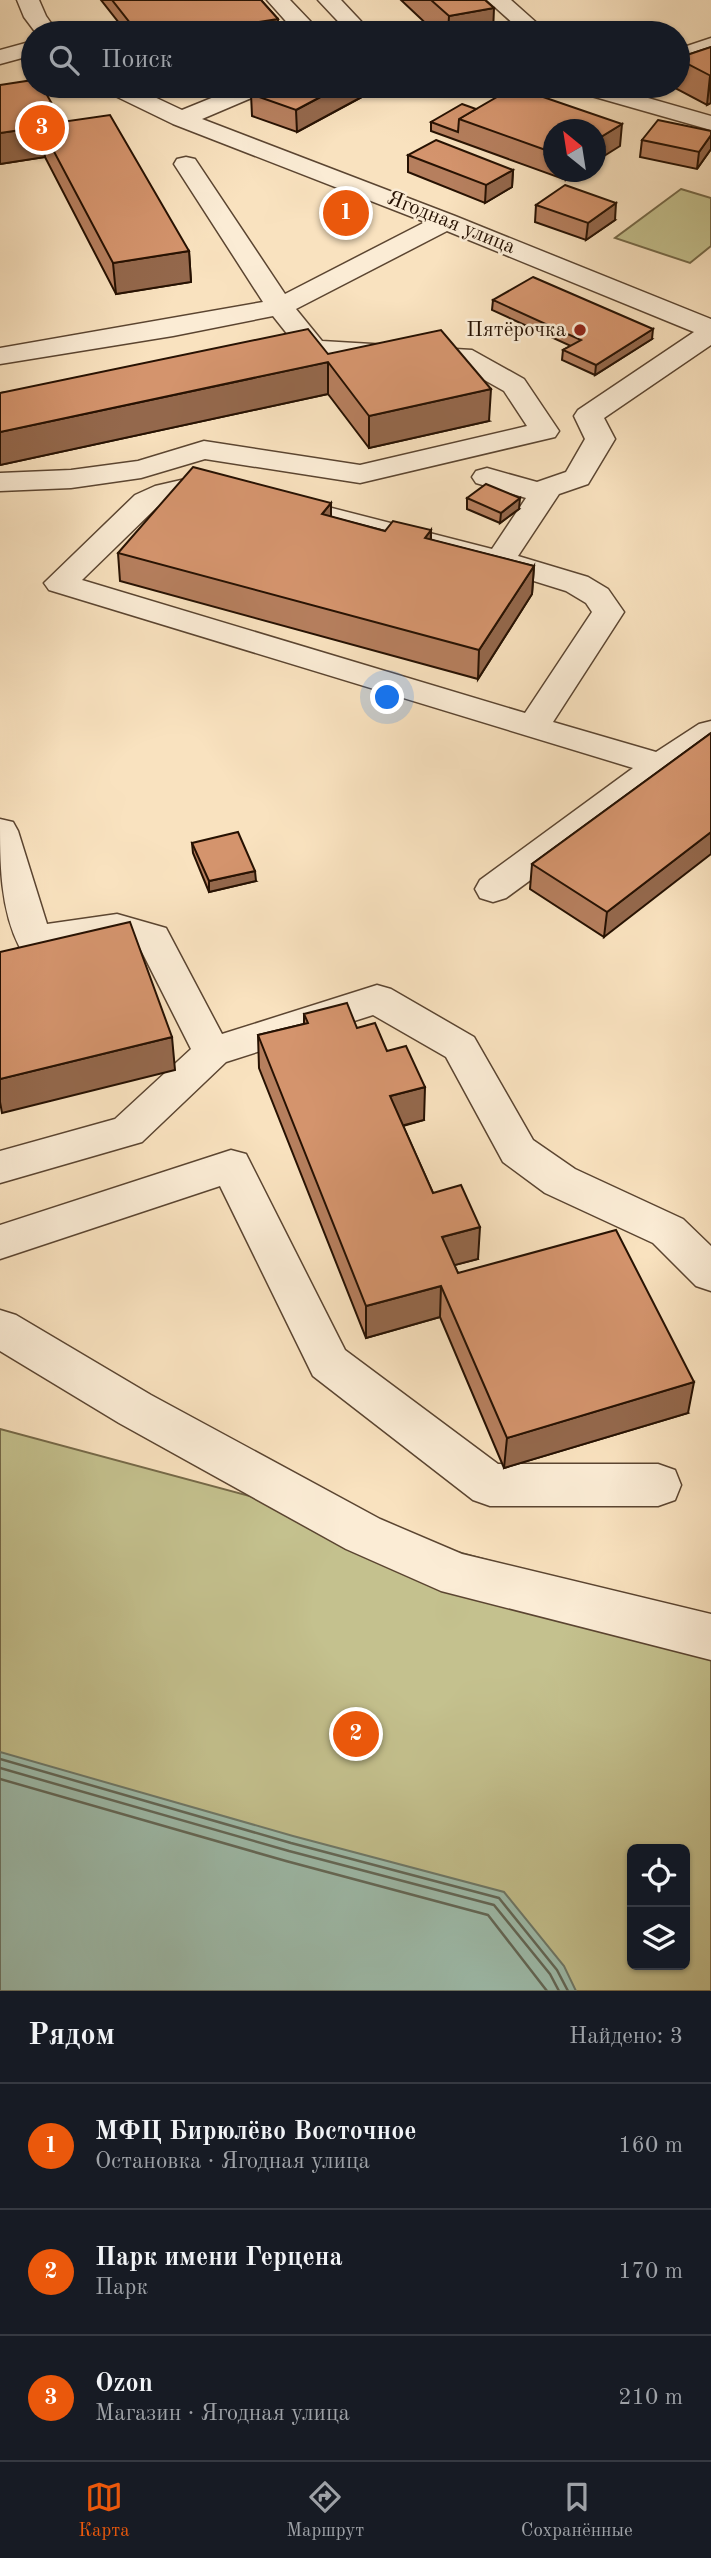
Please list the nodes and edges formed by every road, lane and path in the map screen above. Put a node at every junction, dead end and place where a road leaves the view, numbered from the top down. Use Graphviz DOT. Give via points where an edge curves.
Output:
graph roads {
  1 [pos="28,0"];
  2 [pos="278,0"];
  3 [pos="329,0"];
  4 [pos="498,0"];
  5 [pos="37,21"];
  6 [pos="297,21"];
  7 [pos="349,21"];
  8 [pos="523,21"];
  9 [pos="711,45"];
  10 [pos="21,51"];
  11 [pos="690,53"];
  12 [pos="0,57"];
  13 [pos="142,98"];
  14 [pos="231,98"];
  15 [pos="627,98"];
  16 [pos="181,119"];
  17 [pos="711,123"];
  18 [pos="186,164"];
  19 [pos="483,211"];
  20 [pos="451,223"];
  21 [pos="279,307"];
  22 [pos="711,331"];
  23 [pos="0,356"];
  24 [pos="487,477"];
  25 [pos="0,482"];
  26 [pos="544,494"];
  27 [pos="500,560"];
  28 [pos="533,727"];
  29 [pos="711,732"];
  30 [pos="661,765"];
  31 [pos="0,831"];
  32 [pos="493,889"];
  33 [pos="212,1052"];
  34 [pos="0,1167"];
  35 [pos="0,1242"];
  36 [pos="711,1273"];
  37 [pos="0,1328"];
  38 [pos="658,1485"];
  39 [pos="711,1637"];
  1 -- 5 [label="street"];
  2 -- 6 [label="street"];
  3 -- 7 [label="street"];
  4 -- 8 [label="street"];
  9 -- 11 [label="street"];
  10 -- 12 [label="street"];
  13 -- 16 [label="street, Ягодная улица"];
  14 -- 16 [label="street"];
  15 -- 17 [label="street"];
  16 -- 20 [label="street, Ягодная улица"];
  18 -- 21 [label="street"];
  19 -- 20 [label="street"];
  20 -- 21 [label="street"];
  20 -- 22 [label="street, Ягодная улица"];
  21 -- 23 [label="street"];
  21 -- 25 [label="street" via="314,349 462,356 514,385 545,432 360,474 204,450 141,469 71,479"];
  22 -- 26 [label="street" via="579,419 600,439 576,478 548,488"];
  24 -- 26 [label="street"];
  26 -- 27 [label="street"];
  27 -- 28 [label="street" via="577,584 597,596 608,612"];
  27 -- 28 [label="street" via="203,484 146,501 60,583"];
  28 -- 30 [label="street"];
  29 -- 30 [label="street"];
  30 -- 32 [label="street"];
  31 -- 33 [label="street" via="33,939 117,927 153,937"];
  33 -- 34 [label="street" via="128,1131"];
  33 -- 36 [label="street" via="377,999 460,1047 518,1151 560,1181 668,1231"];
  35 -- 38 [label="street" via="231,1166 329,1363 490,1485"];
  37 -- 39 [label="street" via="135,1409 363,1534 458,1575"];
}
